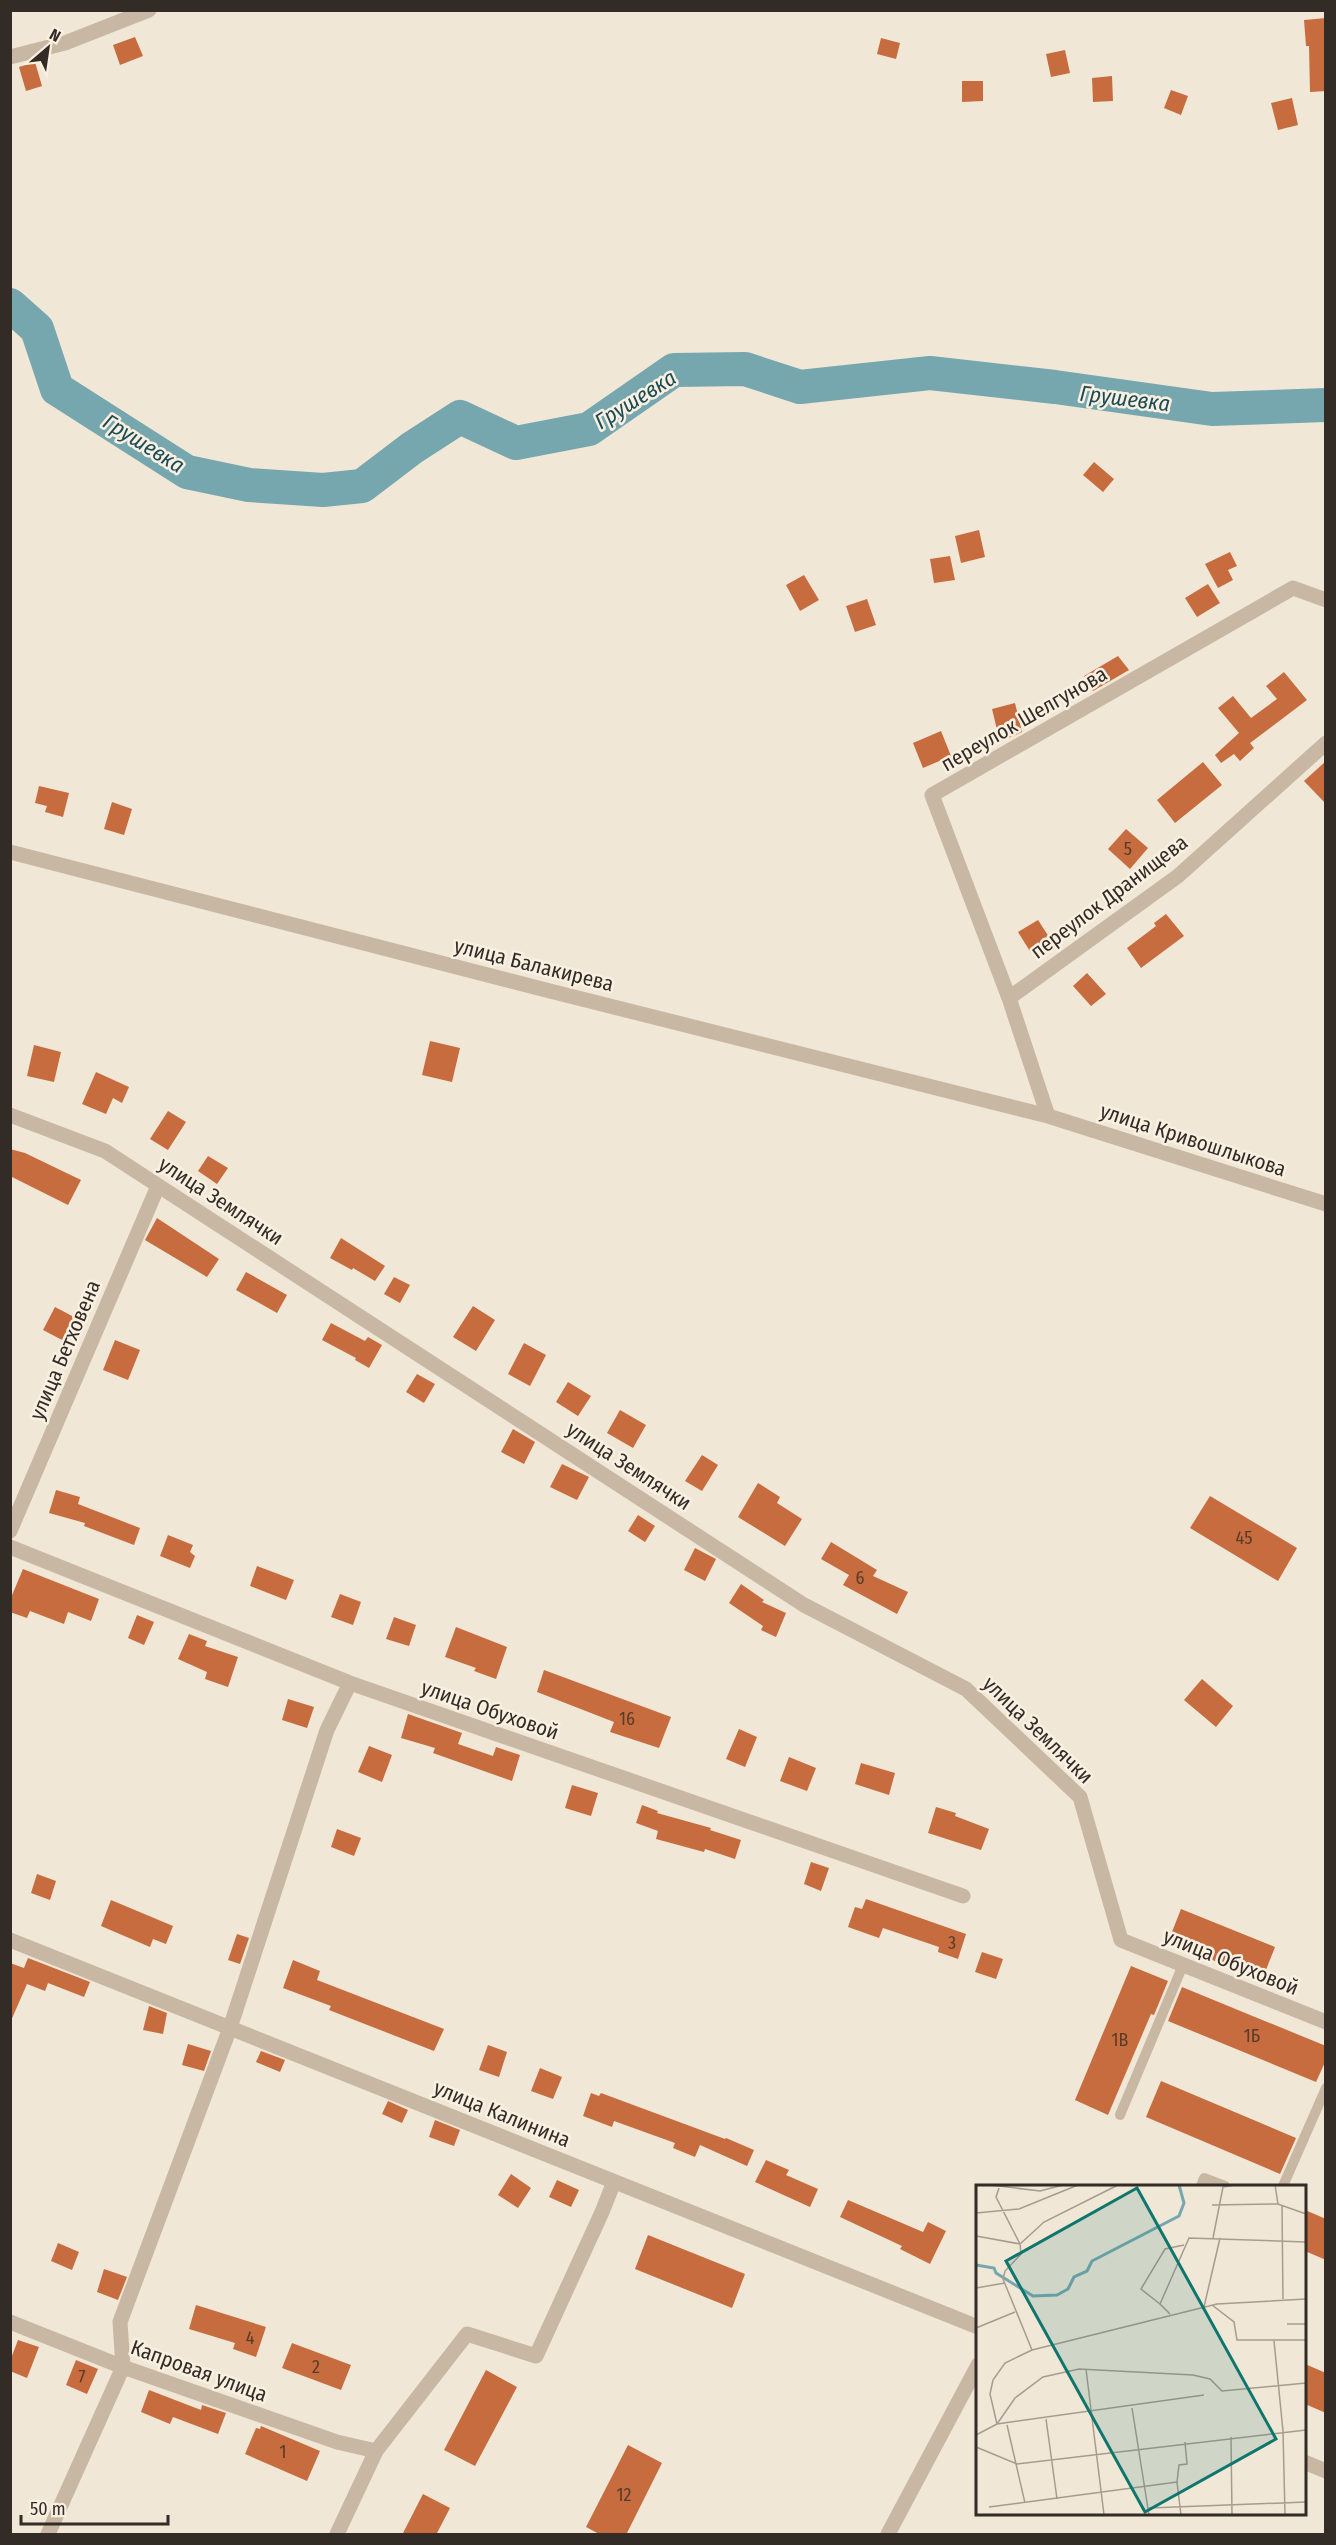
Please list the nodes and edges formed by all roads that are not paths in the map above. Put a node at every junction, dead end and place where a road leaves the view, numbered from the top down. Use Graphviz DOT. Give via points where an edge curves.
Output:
graph roads {
  1 [pos="149,10"];
  2 [pos="10,57"];
  3 [pos="1326,600"];
  4 [pos="1326,743"];
  5 [pos="10,852"];
  6 [pos="1009,998"];
  7 [pos="10,1115"];
  8 [pos="1048,1116"];
  9 [pos="158,1186"];
  10 [pos="1326,1204"];
  11 [pos="10,1531"];
  12 [pos="10,1547"];
  13 [pos="350,1683"];
  14 [pos="963,1896"];
  15 [pos="10,1940"];
  16 [pos="1121,1941"];
  17 [pos="1183,1965"];
  18 [pos="1326,2022"];
  19 [pos="230,2028"];
  20 [pos="1324,2094"];
  21 [pos="1120,2115"];
  22 [pos="614,2181"];
  23 [pos="1202,2185"];
  24 [pos="1220,2185"];
  25 [pos="1284,2185"];
  26 [pos="10,2322"];
  27 [pos="976,2326"];
  28 [pos="123,2367"];
  29 [pos="976,2369"];
  30 [pos="376,2451"];
  31 [pos="1306,2462"];
  32 [pos="1326,2471"];
  33 [pos="48,2535"];
  34 [pos="337,2535"];
  35 [pos="888,2535"];
  1 -- 2 [label="street" via="65,43"];
  3 -- 6 [label="street, переулок Шелгунова" via="1293,588 933,795"];
  4 -- 6 [label="street, переулок Дранищева" via="1178,876"];
  5 -- 8 [label="street, улица Балакирева"];
  6 -- 8 [label="street"];
  7 -- 9 [label="street, улица Землячки" via="105,1151"];
  8 -- 10 [label="street, улица Кривошлыкова"];
  9 -- 11 [label="street, улица Бетховена"];
  9 -- 16 [label="street, улица Землячки" via="804,1605 966,1689 1080,1797"];
  12 -- 13 [label="street, улица Обуховой"];
  13 -- 14 [label="street, улица Обуховой"];
  13 -- 19 [label="street" via="327,1730"];
  15 -- 19 [label="street, улица Калинина"];
  16 -- 17 [label="street, улица Обуховой"];
  17 -- 18 [label="street, улица Обуховой"];
  17 -- 21 [label="lane"];
  19 -- 22 [label="street, улица Калинина"];
  19 -- 28 [label="street" via="120,2322"];
  20 -- 25 [label="lane"];
  22 -- 27 [label="street, улица Калинина"];
  22 -- 30 [label="street" via="536,2356 467,2334"];
  23 -- 24 [label="lane" via="1204,2178"];
  26 -- 28 [label="street, Капровая улица"];
  28 -- 30 [label="street, Капровая улица" via="337,2442"];
  28 -- 33 [label="street"];
  29 -- 35 [label="street"];
  30 -- 34 [label="street"];
  31 -- 32 [label="street"];
}
